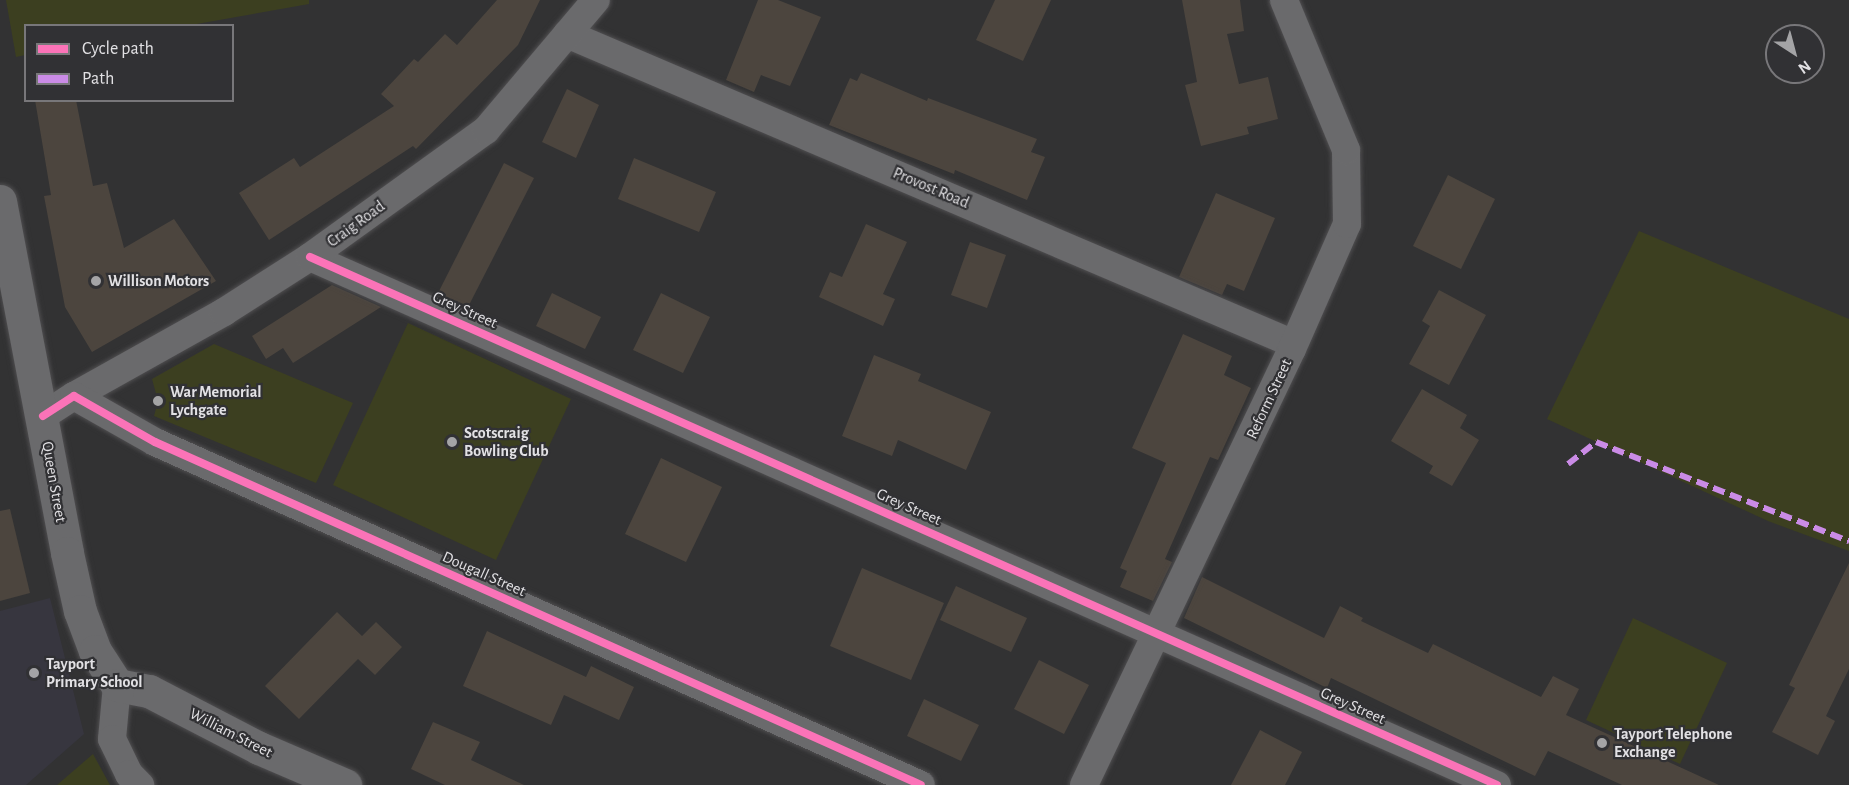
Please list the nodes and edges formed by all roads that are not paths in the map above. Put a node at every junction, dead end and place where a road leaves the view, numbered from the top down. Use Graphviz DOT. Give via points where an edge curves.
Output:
graph roads {
  1 [pos="596,0"];
  2 [pos="1284,0"];
  3 [pos="567,34"];
  4 [pos="0,201"];
  5 [pos="310,257"];
  6 [pos="1294,344"];
  7 [pos="74,396"];
  8 [pos="43,416"];
  9 [pos="1159,633"];
  10 [pos="117,685"];
  11 [pos="140,785"];
  12 [pos="345,785"];
  13 [pos="921,785"];
  14 [pos="1084,785"];
  15 [pos="1497,785"];
  1 -- 3 [label="street, Craig Road"];
  2 -- 6 [label="street, Reform Street" via="1346,150 1347,224"];
  3 -- 5 [label="street, Craig Road" via="486,130"];
  3 -- 6 [label="street, Provost Road"];
  4 -- 8 [label="main road, Queen Street"];
  5 -- 7 [label="street, Craig Road" via="224,312"];
  5 -- 9 [label="street, Grey Street"];
  6 -- 9 [label="street, Reform Street"];
  7 -- 8 [label="street"];
  7 -- 13 [label="street, Dougall Street" via="155,442"];
  8 -- 10 [label="main road, Queen Street" via="80,611 95,651"];
  9 -- 14 [label="street, Reform Street"];
  9 -- 15 [label="street, Grey Street"];
  10 -- 11 [label="street" via="112,739 129,774"];
  10 -- 12 [label="main road, William Street" via="148,691 259,748"];
}
